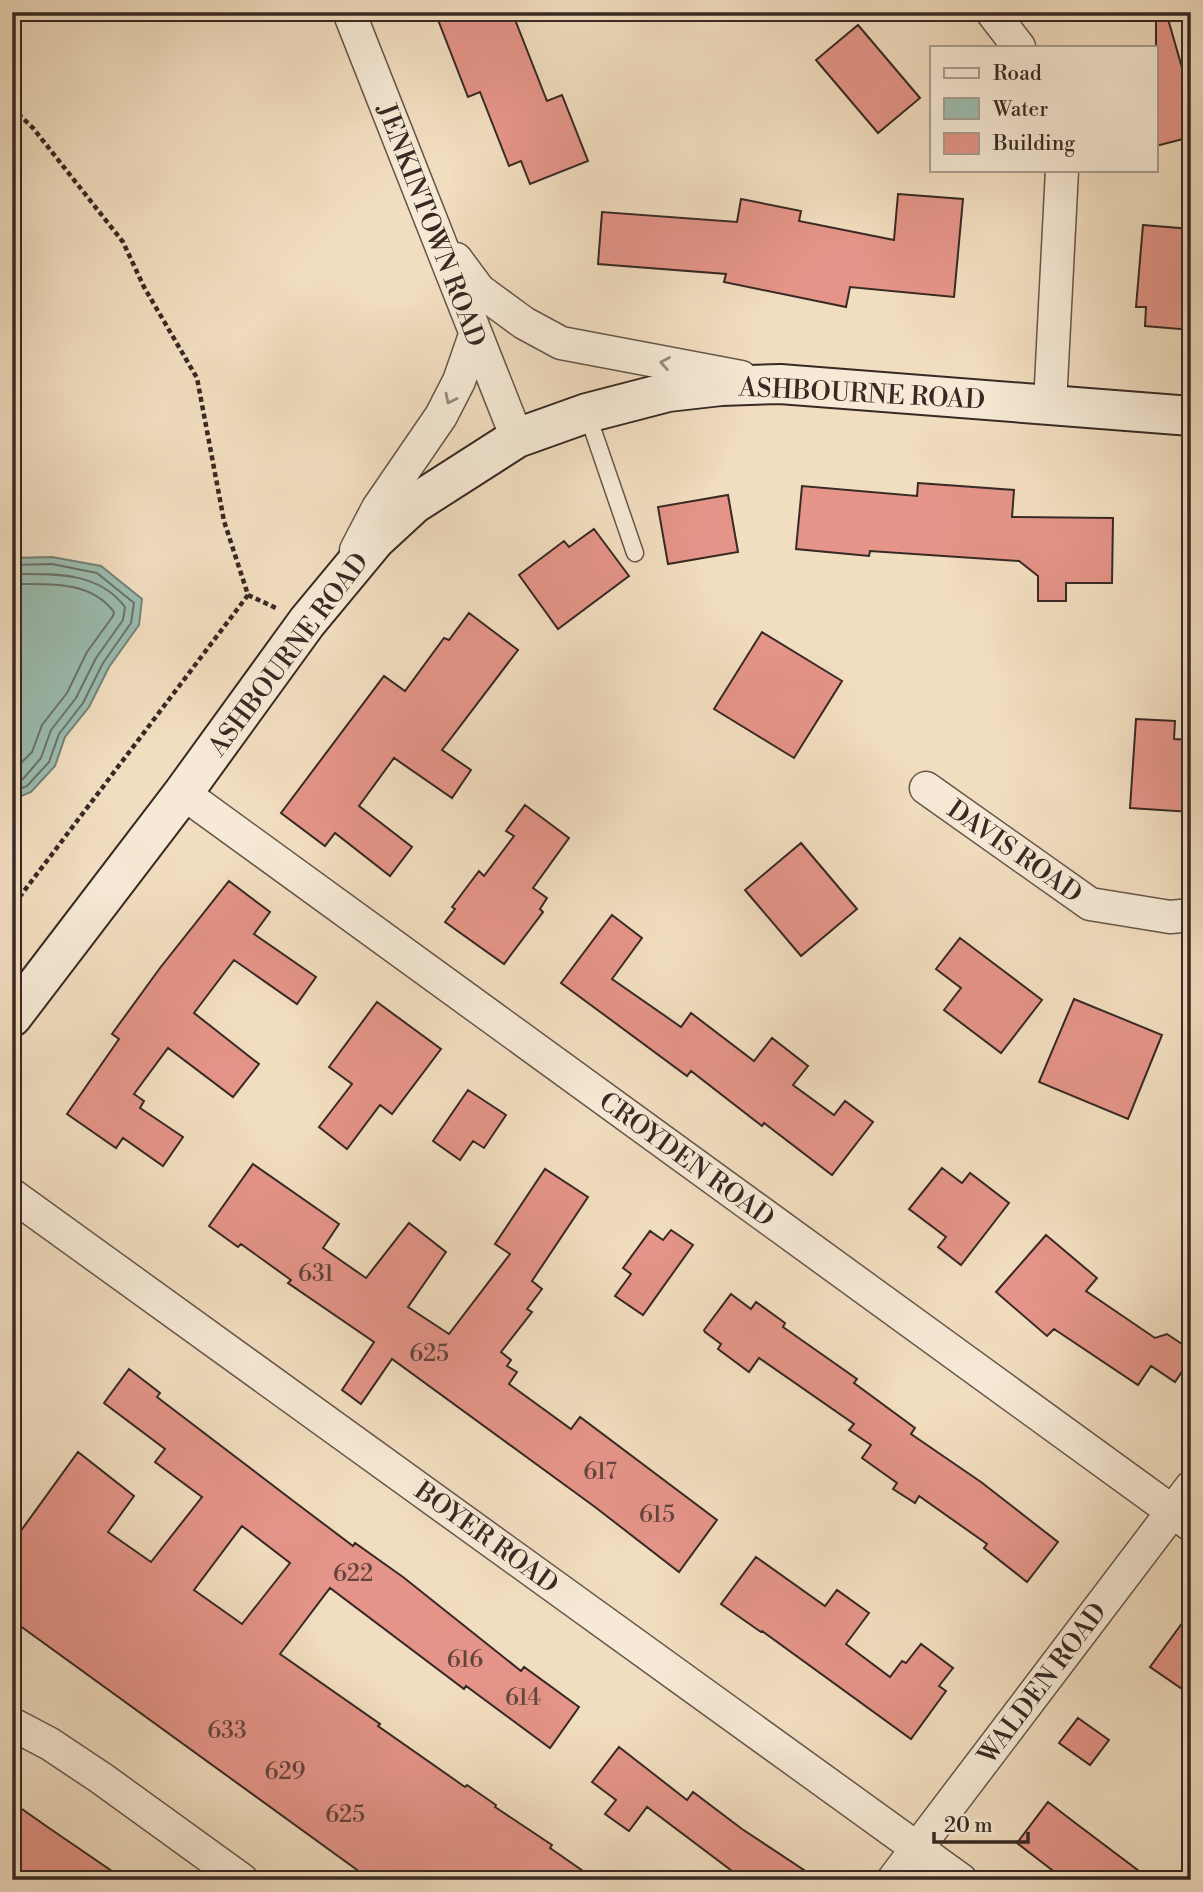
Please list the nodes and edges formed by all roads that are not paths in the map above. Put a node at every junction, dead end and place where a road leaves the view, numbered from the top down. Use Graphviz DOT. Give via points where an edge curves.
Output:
graph roads {
  1 [pos="349,12"];
  2 [pos="992,12"];
  3 [pos="1018,46"];
  4 [pos="1062,172"];
  5 [pos="434,230"];
  6 [pos="475,335"];
  7 [pos="780,384"];
  8 [pos="1050,404"];
  9 [pos="587,413"];
  10 [pos="1191,416"];
  11 [pos="517,438"];
  12 [pos="635,553"];
  13 [pos="341,579"];
  14 [pos="926,788"];
  15 [pos="183,793"];
  16 [pos="1191,915"];
  17 [pos="12,1017"];
  18 [pos="12,1195"];
  19 [pos="1185,1508"];
  20 [pos="12,1724"];
  21 [pos="918,1847"];
  22 [pos="242,1880"];
  23 [pos="893,1880"];
  24 [pos="961,1880"];
  1 -- 5 [label="street, JENKINTOWN ROAD"];
  2 -- 3 [label="street"];
  4 -- 8 [label="street"];
  5 -- 6 [label="street, JENKINTOWN ROAD"];
  7 -- 5 [label="street, one-way" via="561,343 524,324 479,290"];
  6 -- 11 [label="street, JENKINTOWN ROAD"];
  6 -- 13 [label="street, one-way" via="441,416 378,508"];
  7 -- 8 [label="street, ASHBOURNE ROAD"];
  7 -- 9 [label="street, ASHBOURNE ROAD" via="667,392"];
  8 -- 10 [label="street, ASHBOURNE ROAD"];
  9 -- 11 [label="street, ASHBOURNE ROAD"];
  9 -- 12 [label="lane"];
  11 -- 13 [label="street, ASHBOURNE ROAD" via="414,503"];
  13 -- 15 [label="street, ASHBOURNE ROAD"];
  14 -- 16 [label="street, DAVIS ROAD" via="1090,904 1170,917"];
  15 -- 17 [label="street, ASHBOURNE ROAD"];
  15 -- 19 [label="street, CROYDEN ROAD"];
  18 -- 21 [label="street, BOYER ROAD"];
  19 -- 21 [label="street, WALDEN ROAD"];
  20 -- 22 [label="street" via="50,1744"];
  21 -- 23 [label="street, WALDEN ROAD"];
  21 -- 24 [label="street, BOYER ROAD"];
}
